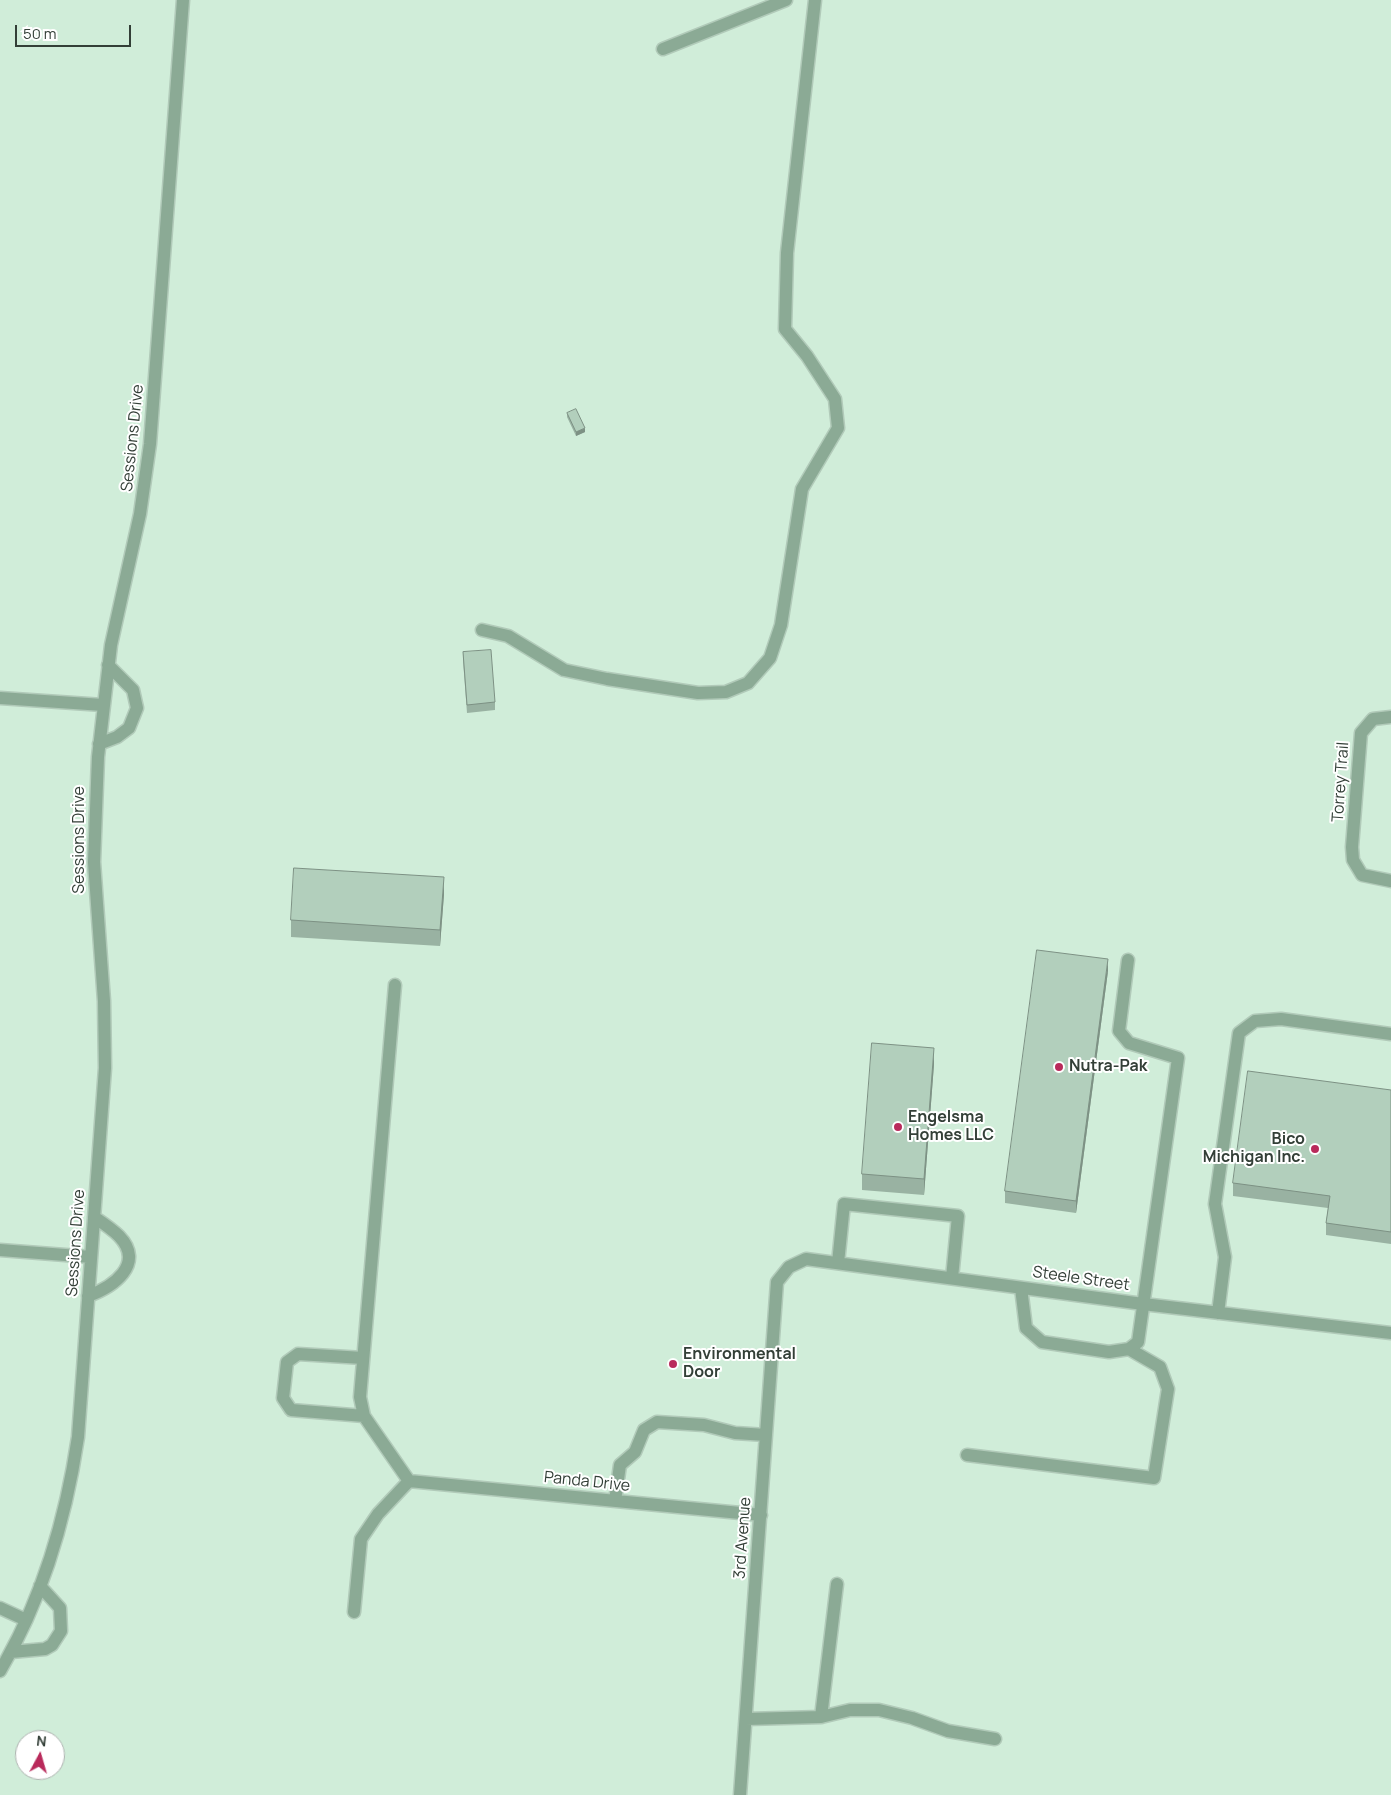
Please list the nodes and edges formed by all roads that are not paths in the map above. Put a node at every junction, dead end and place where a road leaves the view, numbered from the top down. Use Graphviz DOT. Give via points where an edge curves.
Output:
graph roads {
  1 [pos="183,0"];
  2 [pos="786,0"];
  3 [pos="815,0"];
  4 [pos="663,49"];
  5 [pos="482,630"];
  6 [pos="108,665"];
  7 [pos="0,698"];
  8 [pos="103,705"];
  9 [pos="1391,717"];
  10 [pos="99,744"];
  11 [pos="1391,881"];
  12 [pos="1128,960"];
  13 [pos="395,985"];
  14 [pos="1391,1034"];
  15 [pos="94,1217"];
  16 [pos="0,1250"];
  17 [pos="91,1257"];
  18 [pos="838,1263"];
  19 [pos="952,1278"];
  20 [pos="777,1282"];
  21 [pos="1020,1288"];
  22 [pos="88,1296"];
  23 [pos="1143,1304"];
  24 [pos="1218,1312"];
  25 [pos="1391,1333"];
  26 [pos="1129,1349"];
  27 [pos="363,1358"];
  28 [pos="364,1416"];
  29 [pos="766,1435"];
  30 [pos="967,1455"];
  31 [pos="409,1481"];
  32 [pos="616,1501"];
  33 [pos="761,1515"];
  34 [pos="838,1584"];
  35 [pos="40,1586"];
  36 [pos="0,1608"];
  37 [pos="354,1612"];
  38 [pos="26,1620"];
  39 [pos="12,1652"];
  40 [pos="0,1671"];
  41 [pos="821,1717"];
  42 [pos="746,1719"];
  43 [pos="995,1740"];
  44 [pos="740,1795"];
  1 -- 6 [label="street, Sessions Drive" via="150,444 140,514"];
  2 -- 4 [label="street"];
  3 -- 5 [label="street" via="787,253 785,329 835,399 838,428 802,489 781,625 770,658 748,683 726,692 698,692 564,670 508,636"];
  6 -- 8 [label="street, Sessions Drive"];
  6 -- 10 [label="street" via="133,690 137,708 129,728"];
  7 -- 8 [label="street"];
  8 -- 10 [label="street, Sessions Drive"];
  9 -- 11 [label="street, Torrey Trail" via="1372,719 1361,734 1352,847 1356,869 1362,875"];
  10 -- 15 [label="street, Sessions Drive" via="94,816 95,869 105,1059"];
  12 -- 23 [label="street" via="1119,1031 1130,1043 1178,1058"];
  13 -- 27 [label="street"];
  14 -- 24 [label="street" via="1281,1019 1255,1021 1239,1033 1215,1204 1225,1257"];
  15 -- 17 [label="street, Sessions Drive"];
  15 -- 22 [label="street" via="124,1242 127,1263 114,1285"];
  16 -- 17 [label="street"];
  17 -- 22 [label="street, Sessions Drive"];
  18 -- 19 [label="street, Steele Street"];
  18 -- 19 [label="street" via="844,1204 958,1216"];
  18 -- 20 [label="street, Steele Street" via="806,1259 788,1267"];
  19 -- 21 [label="street, Steele Street"];
  20 -- 29 [label="street, 3rd Avenue"];
  21 -- 23 [label="street, Steele Street"];
  21 -- 26 [label="street" via="1026,1328 1042,1342 1109,1352"];
  22 -- 35 [label="street, Sessions Drive" via="74,1459 56,1538"];
  23 -- 24 [label="street, Steele Street"];
  23 -- 26 [label="street" via="1138,1342"];
  24 -- 25 [label="street, Steele Street"];
  26 -- 30 [label="street" via="1160,1368 1168,1389 1154,1478"];
  27 -- 28 [label="street" via="360,1396"];
  27 -- 28 [label="street" via="298,1354 287,1362 283,1398 291,1410"];
  28 -- 31 [label="street"];
  29 -- 32 [label="street" via="657,1422 644,1430 635,1452 620,1466"];
  29 -- 33 [label="street, 3rd Avenue"];
  31 -- 32 [label="street, Panda Drive"];
  31 -- 37 [label="street" via="378,1514 361,1539"];
  32 -- 33 [label="street, Panda Drive"];
  33 -- 42 [label="street, 3rd Avenue"];
  34 -- 41 [label="street"];
  35 -- 38 [label="street, Sessions Drive"];
  35 -- 39 [label="street" via="60,1608 62,1623 58,1638 45,1649"];
  36 -- 38 [label="street"];
  38 -- 39 [label="street, Sessions Drive"];
  39 -- 40 [label="street, Sessions Drive"];
  41 -- 42 [label="street"];
  41 -- 43 [label="street" via="850,1710 879,1710 948,1732"];
  42 -- 44 [label="street, 3rd Avenue"];
}
